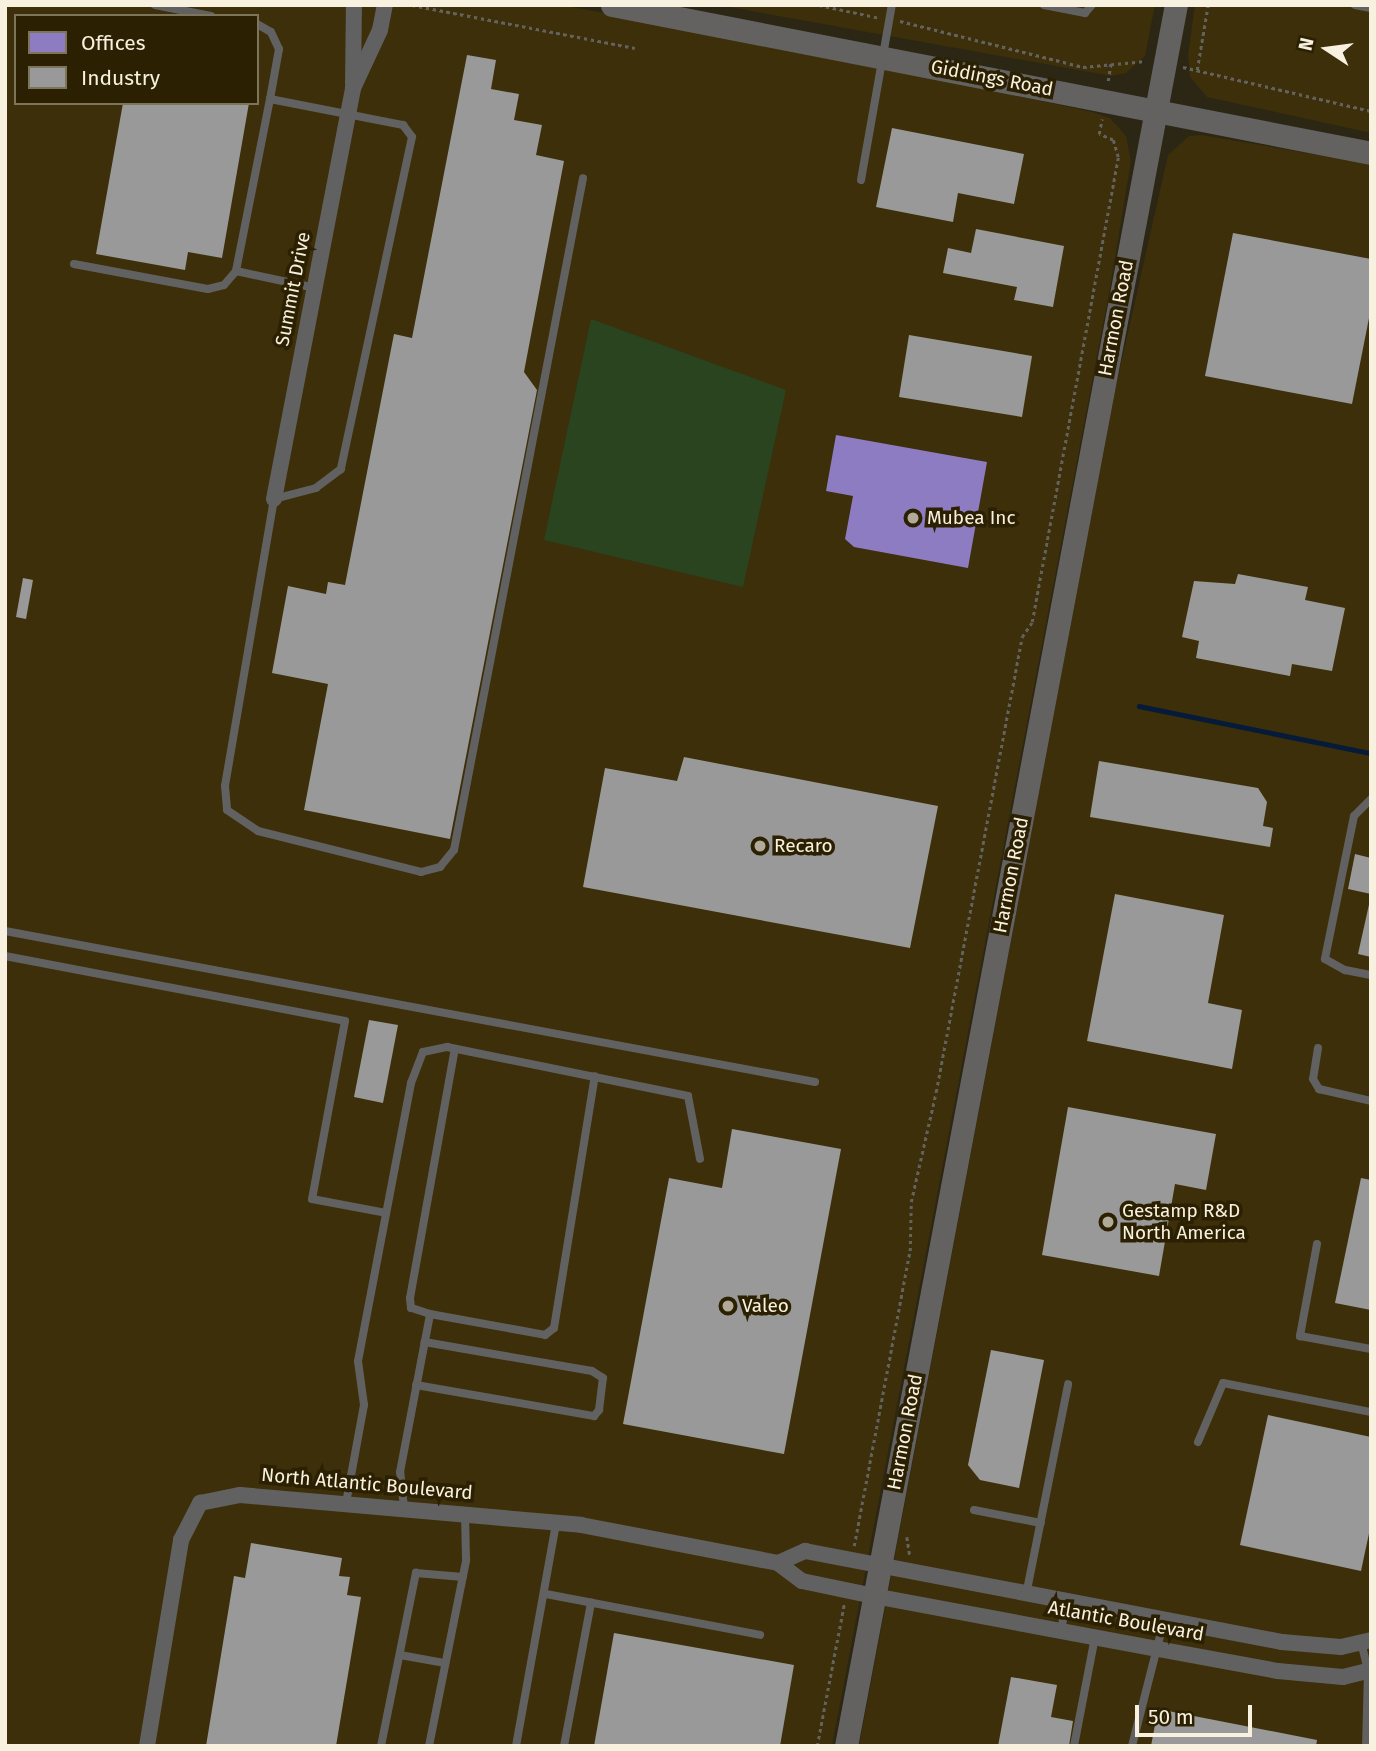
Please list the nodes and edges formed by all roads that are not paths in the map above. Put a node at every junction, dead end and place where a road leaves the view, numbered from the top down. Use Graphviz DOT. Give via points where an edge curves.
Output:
graph roads {
  1 [pos="155,5"];
  2 [pos="354,5"];
  3 [pos="385,5"];
  4 [pos="612,5"];
  5 [pos="892,5"];
  6 [pos="1044,5"];
  7 [pos="1092,5"];
  8 [pos="1176,5"];
  9 [pos="1355,5"];
  10 [pos="636,8"];
  11 [pos="1371,8"];
  12 [pos="201,14"];
  13 [pos="259,25"];
  14 [pos="884,58"];
  15 [pos="354,88"];
  16 [pos="270,99"];
  17 [pos="1156,110"];
  18 [pos="348,116"];
  19 [pos="1371,153"];
  20 [pos="583,178"];
  21 [pos="861,180"];
  22 [pos="74,264"];
  23 [pos="236,271"];
  24 [pos="315,288"];
  25 [pos="274,499"];
  26 [pos="1371,799"];
  27 [pos="5,931"];
  28 [pos="5,956"];
  29 [pos="1371,975"];
  30 [pos="1318,1048"];
  31 [pos="455,1049"];
  32 [pos="595,1076"];
  33 [pos="815,1082"];
  34 [pos="1371,1101"];
  35 [pos="700,1159"];
  36 [pos="386,1213"];
  37 [pos="1317,1244"];
  38 [pos="430,1314"];
  39 [pos="425,1342"];
  40 [pos="1371,1349"];
  41 [pos="1068,1384"];
  42 [pos="416,1385"];
  43 [pos="1371,1412"];
  44 [pos="1198,1441"];
  45 [pos="346,1503"];
  46 [pos="404,1508"];
  47 [pos="974,1510"];
  48 [pos="465,1514"];
  49 [pos="556,1522"];
  50 [pos="1041,1523"];
  51 [pos="778,1563"];
  52 [pos="880,1568"];
  53 [pos="463,1577"];
  54 [pos="546,1594"];
  55 [pos="1027,1595"];
  56 [pos="874,1597"];
  57 [pos="1066,1602"];
  58 [pos="591,1603"];
  59 [pos="1164,1620"];
  60 [pos="1061,1631"];
  61 [pos="760,1635"];
  62 [pos="1095,1637"];
  63 [pos="1366,1641"];
  64 [pos="1158,1649"];
  65 [pos="400,1655"];
  66 [pos="446,1663"];
  67 [pos="1369,1670"];
  68 [pos="147,1746"];
  69 [pos="381,1746"];
  70 [pos="429,1746"];
  71 [pos="516,1746"];
  72 [pos="564,1746"];
  73 [pos="846,1746"];
  74 [pos="1074,1746"];
  75 [pos="1132,1746"];
  76 [pos="1366,1746"];
  1 -- 12 [label="lane"];
  2 -- 15 [label="street, Summit Drive" via="350,25"];
  3 -- 15 [label="street, Summit Drive" via="380,30"];
  4 -- 10 [label="street, Giddings Road"];
  5 -- 14 [label="lane"];
  6 -- 7 [label="lane" via="1085,13"];
  8 -- 17 [label="street, Harmon Road"];
  9 -- 11 [label="lane"];
  10 -- 14 [label="street, Giddings Road"];
  13 -- 16 [label="lane" via="271,32 279,49"];
  14 -- 17 [label="street, Giddings Road"];
  14 -- 21 [label="lane"];
  15 -- 18 [label="street, Summit Drive"];
  16 -- 18 [label="lane"];
  16 -- 23 [label="lane"];
  17 -- 19 [label="street, Giddings Road"];
  17 -- 52 [label="street, Harmon Road"];
  18 -- 24 [label="street, Summit Drive"];
  18 -- 25 [label="lane" via="403,125 412,137 341,469 316,488"];
  20 -- 25 [label="lane" via="454,850 440,867 421,872 258,831 227,810 225,786"];
  22 -- 23 [label="lane" via="208,289 224,285"];
  23 -- 24 [label="lane"];
  24 -- 25 [label="street, Summit Drive"];
  26 -- 29 [label="lane" via="1354,816 1325,960"];
  27 -- 33 [label="lane"];
  28 -- 36 [label="lane" via="345,1021 312,1199"];
  30 -- 34 [label="lane" via="1313,1079 1319,1089"];
  31 -- 32 [label="lane"];
  31 -- 36 [label="lane" via="435,1047 423,1052 415,1063"];
  31 -- 38 [label="lane" via="410,1298 411,1308"];
  32 -- 35 [label="lane" via="688,1096"];
  32 -- 38 [label="lane" via="554,1328 545,1335"];
  36 -- 45 [label="lane" via="358,1361 364,1405"];
  37 -- 40 [label="lane" via="1300,1336"];
  38 -- 39 [label="lane"];
  39 -- 42 [label="lane"];
  39 -- 42 [label="lane" via="592,1371 603,1378 599,1410 594,1416"];
  41 -- 50 [label="lane"];
  42 -- 46 [label="lane" via="400,1472"];
  43 -- 44 [label="lane" via="1223,1383"];
  45 -- 46 [label="street, North Atlantic Boulevard"];
  45 -- 68 [label="street, North Atlantic Boulevard" via="240,1495 200,1503 181,1540"];
  46 -- 48 [label="street, North Atlantic Boulevard"];
  47 -- 50 [label="lane"];
  48 -- 49 [label="street, North Atlantic Boulevard"];
  48 -- 53 [label="lane"];
  49 -- 51 [label="street, North Atlantic Boulevard"];
  49 -- 54 [label="lane"];
  50 -- 55 [label="lane"];
  51 -- 52 [label="street, North Atlantic Boulevard" via="805,1551"];
  51 -- 56 [label="street, North Atlantic Boulevard" via="802,1581"];
  52 -- 55 [label="street, Atlantic Boulevard"];
  52 -- 56 [label="street, Harmon Road"];
  53 -- 65 [label="lane" via="416,1573"];
  53 -- 66 [label="lane"];
  54 -- 58 [label="lane"];
  54 -- 71 [label="lane"];
  55 -- 57 [label="street, Atlantic Boulevard"];
  56 -- 60 [label="street, Atlantic Boulevard"];
  56 -- 73 [label="street, Harmon Road"];
  57 -- 59 [label="street, Atlantic Boulevard"];
  57 -- 60 [label="lane"];
  58 -- 61 [label="lane"];
  58 -- 72 [label="lane"];
  59 -- 63 [label="street, Atlantic Boulevard" via="1282,1642 1341,1647"];
  59 -- 64 [label="lane"];
  60 -- 62 [label="street, Atlantic Boulevard"];
  62 -- 64 [label="street, Atlantic Boulevard"];
  62 -- 74 [label="lane"];
  63 -- 67 [label="lane"];
  64 -- 67 [label="street, Atlantic Boulevard" via="1278,1671 1343,1677"];
  64 -- 75 [label="lane"];
  65 -- 66 [label="lane"];
  65 -- 69 [label="lane"];
  66 -- 70 [label="lane"];
  67 -- 76 [label="lane"];
}
